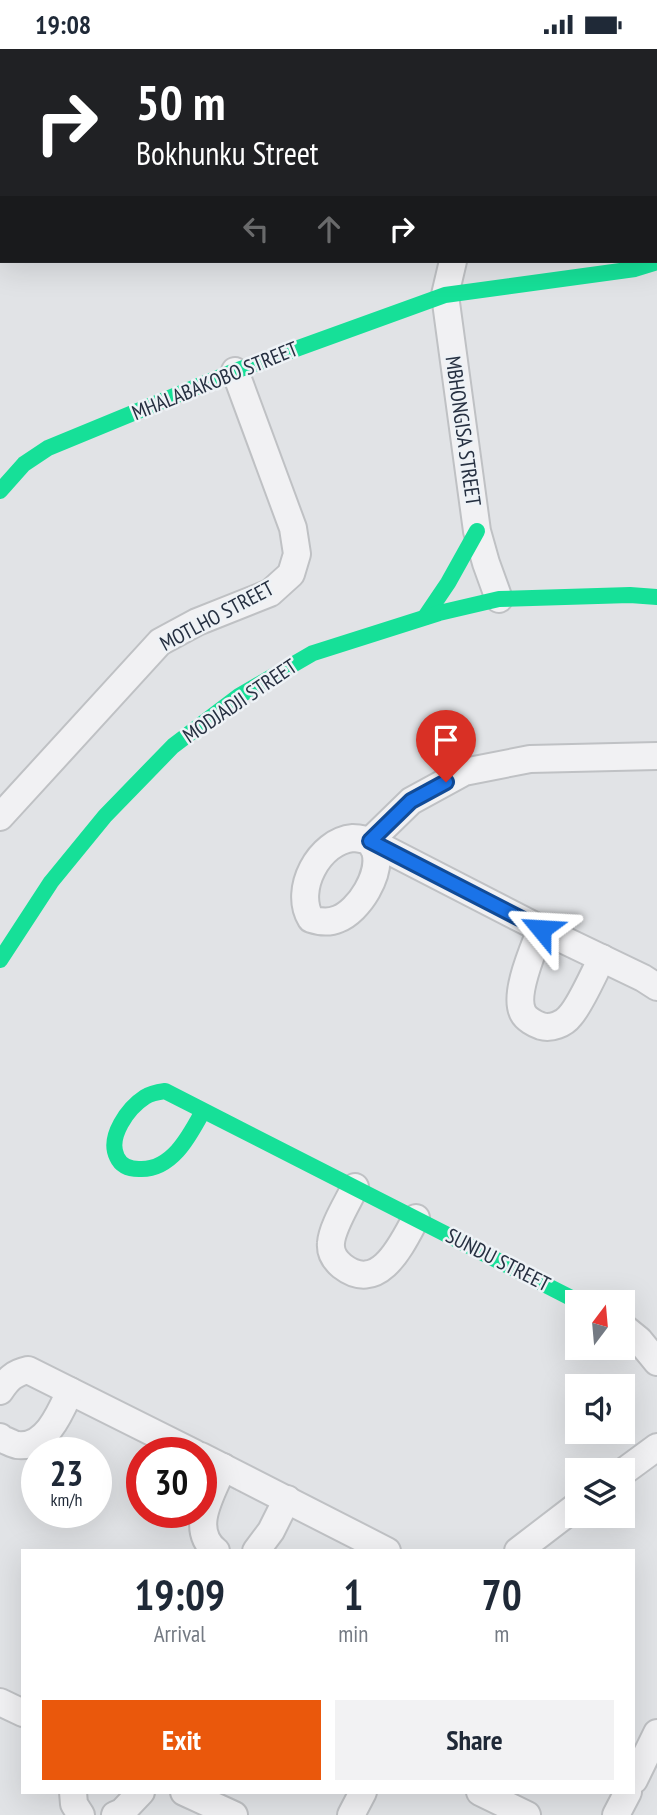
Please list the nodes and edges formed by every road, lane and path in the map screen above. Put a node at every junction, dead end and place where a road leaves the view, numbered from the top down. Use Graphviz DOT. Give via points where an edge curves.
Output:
graph roads {
  1 [pos="453,263"];
  2 [pos="654,263"];
  3 [pos="445,295"];
  4 [pos="234,371"];
  5 [pos="0,491"];
  6 [pos="477,531"];
  7 [pos="657,597"];
  8 [pos="499,599"];
  9 [pos="425,617"];
  10 [pos="657,756"];
  11 [pos="0,817"];
  12 [pos="541,929"];
  13 [pos="602,958"];
  14 [pos="0,960"];
  15 [pos="657,987"];
  16 [pos="203,1111"];
  17 [pos="355,1187"];
  18 [pos="416,1218"];
  19 [pos="565,1295"];
  20 [pos="635,1337"];
  21 [pos="657,1362"];
  22 [pos="0,1391"];
  23 [pos="70,1391"];
  24 [pos="0,1437"];
  25 [pos="162,1437"];
  26 [pos="657,1447"];
  27 [pos="635,1463"];
  28 [pos="217,1464"];
  29 [pos="287,1499"];
  30 [pos="565,1515"];
  31 [pos="203,1528"];
  32 [pos="214,1549"];
  33 [pos="258,1549"];
  34 [pos="383,1549"];
  35 [pos="521,1549"];
  36 [pos="0,1702"];
  37 [pos="21,1712"];
  38 [pos="657,1733"];
  39 [pos="635,1778"];
  40 [pos="73,1794"];
  41 [pos="139,1794"];
  42 [pos="188,1794"];
  43 [pos="362,1794"];
  44 [pos="484,1794"];
  45 [pos="627,1794"];
  46 [pos="81,1815"];
  47 [pos="115,1815"];
  48 [pos="234,1815"];
  49 [pos="351,1815"];
  50 [pos="527,1815"];
  51 [pos="616,1815"];
  1 -- 3 [label="street, MBHONGISA STREET"];
  2 -- 3 [label="street, MHALABAKOBO STREET"];
  3 -- 4 [label="street, MHALABAKOBO STREET"];
  3 -- 6 [label="street, MBHONGISA STREET"];
  4 -- 5 [label="street, MHALABAKOBO STREET" via="48,448 24,464"];
  4 -- 11 [label="street, MOTLHO STREET" via="293,528 297,554 291,574 270,593 160,642"];
  6 -- 8 [label="street, MBHONGISA STREET"];
  6 -- 9 [label="street"];
  7 -- 8 [label="street, MODJADJI STREET"];
  8 -- 9 [label="street, MODJADJI STREET"];
  9 -- 14 [label="street, MODJADJI STREET" via="313,653 239,696 173,746 104,816 51,882"];
  10 -- 12 [label="street" via="530,759 464,772 411,801 370,841"];
  12 -- 13 [label="street"];
  12 -- 13 [label="street" via="521,997 522,1012 540,1026 558,1024 572,1014"];
  13 -- 15 [label="street"];
  16 -- 16 [label="street, SUNDU STREET" via="165,1091 153,1093 125,1117 117,1132 116,1156 137,1170 159,1166 180,1149"];
  16 -- 17 [label="street, SUNDU STREET"];
  17 -- 18 [label="street, SUNDU STREET"];
  17 -- 18 [label="street" via="331,1244 335,1261 349,1271 366,1275 382,1269"];
  18 -- 19 [label="street, SUNDU STREET"];
  20 -- 21 [label="street"];
  22 -- 23 [label="street" via="9,1379 28,1370"];
  23 -- 24 [label="street" via="47,1433 30,1444 17,1445"];
  23 -- 25 [label="street"];
  26 -- 27 [label="street"];
  28 -- 29 [label="street"];
  29 -- 33 [label="street"];
  29 -- 34 [label="street"];
  30 -- 35 [label="street"];
  31 -- 32 [label="street"];
  36 -- 37 [label="street"];
  38 -- 39 [label="street"];
  40 -- 46 [label="street"];
  41 -- 47 [label="street"];
  42 -- 48 [label="street"];
  43 -- 49 [label="street"];
  44 -- 50 [label="street"];
  45 -- 51 [label="street"];
}
